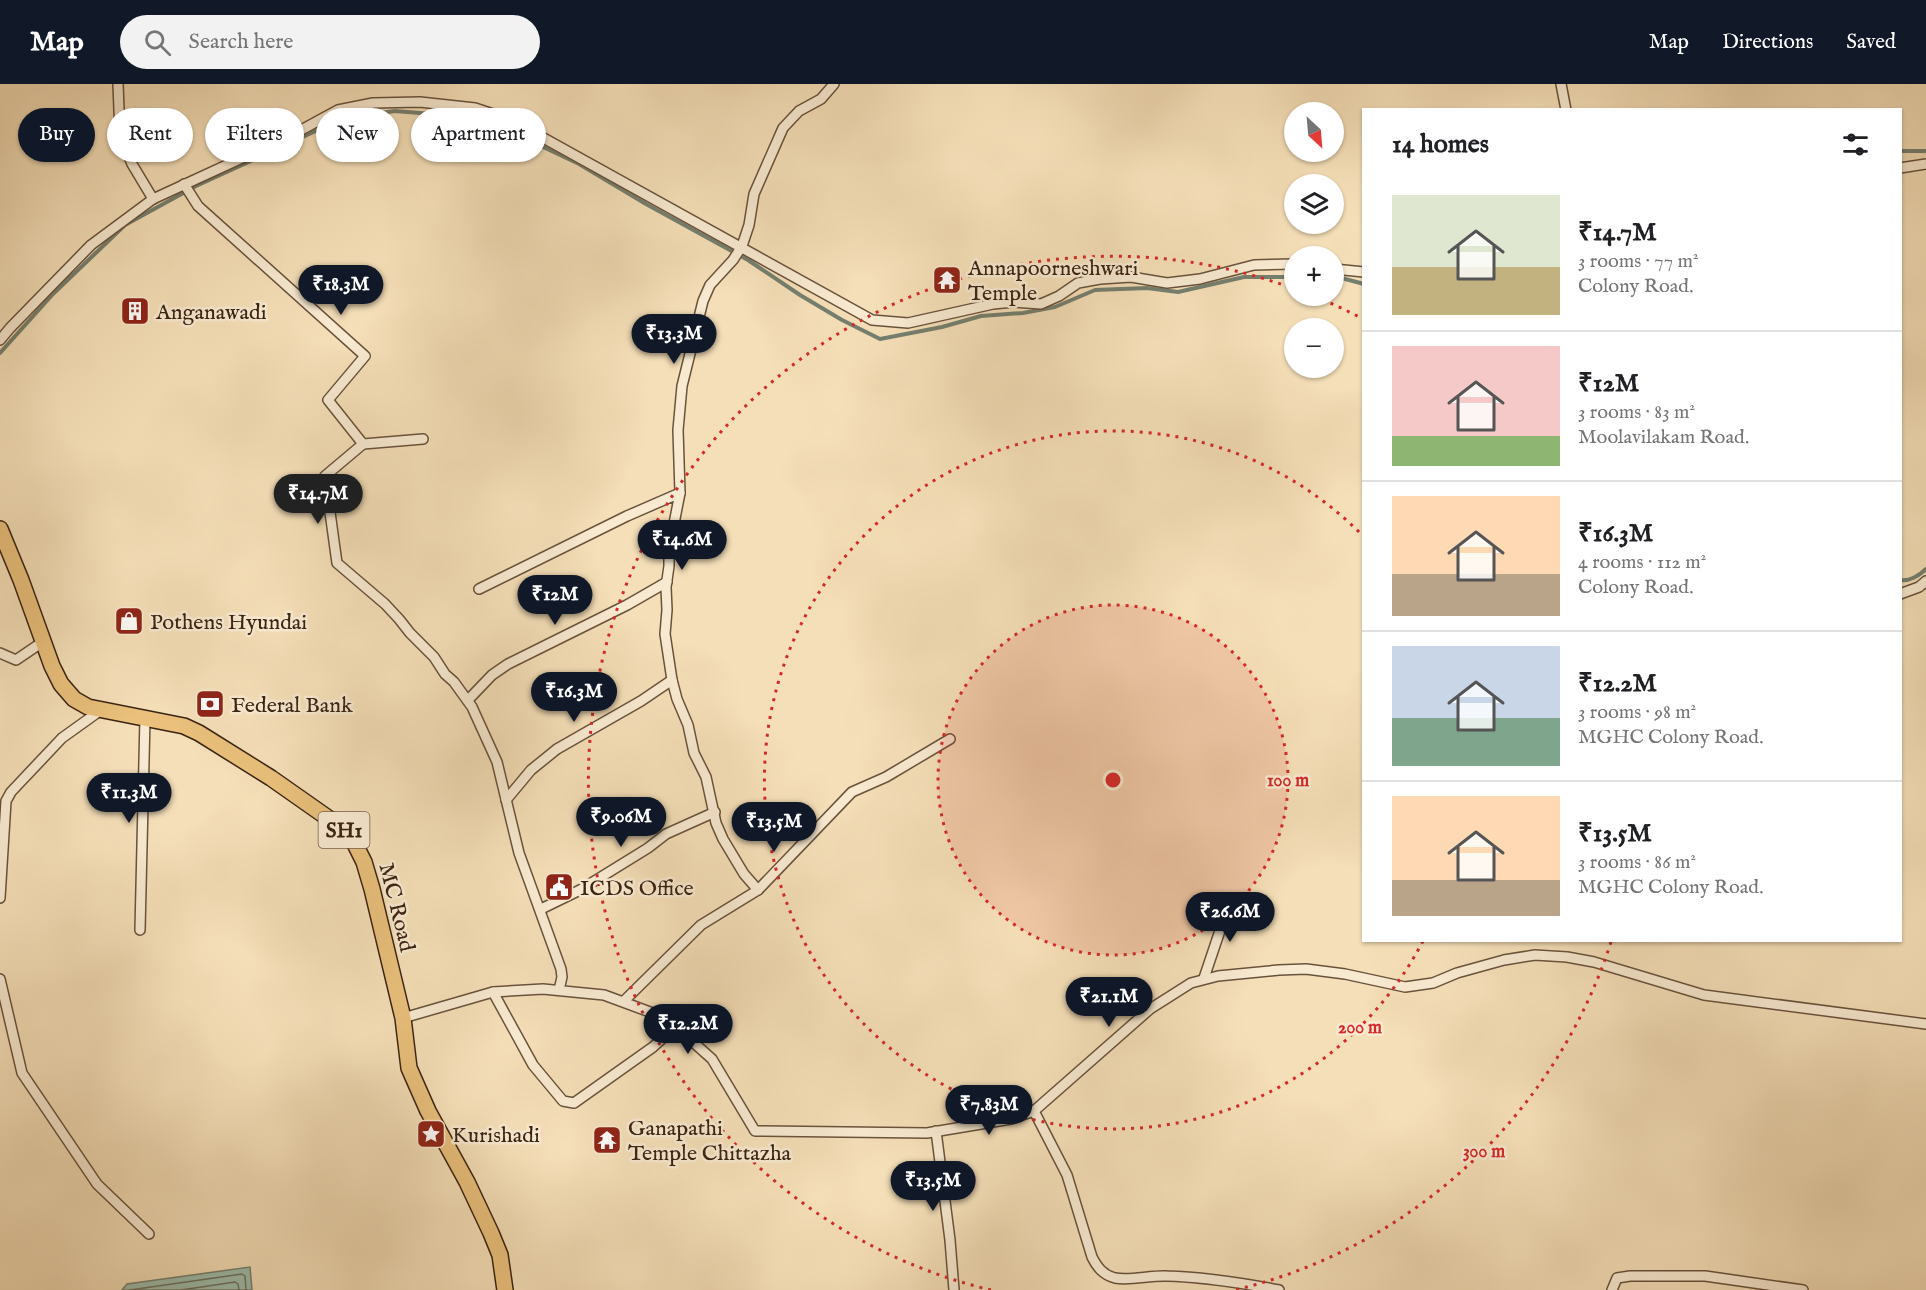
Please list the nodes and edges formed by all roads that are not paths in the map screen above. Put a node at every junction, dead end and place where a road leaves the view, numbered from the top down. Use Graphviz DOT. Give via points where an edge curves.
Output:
graph roads {
  1 [pos="118,84"];
  2 [pos="834,84"];
  3 [pos="1561,84"];
  4 [pos="1566,108"];
  5 [pos="1926,164"];
  6 [pos="1902,168"];
  7 [pos="184,184"];
  8 [pos="153,199"];
  9 [pos="740,249"];
  10 [pos="1284,264"];
  11 [pos="1344,270"];
  12 [pos="1362,272"];
  13 [pos="0,340"];
  14 [pos="423,439"];
  15 [pos="363,444"];
  16 [pos="680,493"];
  17 [pos="0,529"];
  18 [pos="1926,581"];
  19 [pos="667,582"];
  20 [pos="479,589"];
  21 [pos="1902,593"];
  22 [pos="44,641"];
  23 [pos="0,653"];
  24 [pos="672,680"];
  25 [pos="468,700"];
  26 [pos="101,710"];
  27 [pos="145,718"];
  28 [pos="950,739"];
  29 [pos="506,800"];
  30 [pos="715,812"];
  31 [pos="758,890"];
  32 [pos="0,898"];
  33 [pos="1231,898"];
  34 [pos="541,909"];
  35 [pos="140,930"];
  36 [pos="1204,978"];
  37 [pos="0,979"];
  38 [pos="559,990"];
  39 [pos="493,992"];
  40 [pos="624,1001"];
  41 [pos="403,1018"];
  42 [pos="1926,1024"];
  43 [pos="676,1026"];
  44 [pos="1034,1111"];
  45 [pos="936,1131"];
  46 [pos="149,1234"];
  47 [pos="505,1290"];
  48 [pos="954,1290"];
  49 [pos="1279,1290"];
  50 [pos="1612,1290"];
  51 [pos="1803,1290"];
  1 -- 8 [label="street" via="120,135"];
  2 -- 9 [label="street" via="783,128 754,194"];
  3 -- 4 [label="street"];
  5 -- 6 [label="street"];
  7 -- 8 [label="street"];
  7 -- 9 [label="street" via="338,110 373,103 475,108 511,120"];
  7 -- 15 [label="street" via="198,206 365,356 328,400"];
  8 -- 13 [label="street" via="91,245"];
  9 -- 10 [label="street" via="872,320 908,323 993,304 1041,304 1078,283 1100,279 1131,277 1167,282 1200,279 1254,265"];
  9 -- 16 [label="street" via="706,293 682,386 678,430"];
  11 -- 12 [label="street"];
  14 -- 15 [label="street"];
  15 -- 25 [label="street" via="325,476 338,563 385,603"];
  16 -- 19 [label="street"];
  16 -- 20 [label="street"];
  17 -- 22 [label="main road, MC Road / SH1"];
  18 -- 21 [label="street"];
  19 -- 24 [label="street" via="665,634"];
  19 -- 25 [label="street" via="508,664"];
  22 -- 23 [label="street" via="16,660"];
  22 -- 26 [label="main road, MC Road / SH1" via="60,684 74,699"];
  24 -- 29 [label="street" via="557,749 531,770"];
  24 -- 30 [label="street"];
  25 -- 29 [label="street" via="497,762"];
  26 -- 27 [label="main road, MC Road / SH1"];
  26 -- 32 [label="street" via="62,738 6,801"];
  27 -- 35 [label="street"];
  27 -- 41 [label="main road, MC Road / SH1" via="199,733 343,828 364,862"];
  28 -- 31 [label="street" via="852,792"];
  29 -- 34 [label="street" via="519,853"];
  30 -- 31 [label="street" via="723,839"];
  30 -- 34 [label="street" via="700,824 666,834 580,890"];
  31 -- 40 [label="street" via="701,925"];
  33 -- 36 [label="street"];
  34 -- 38 [label="street" via="561,969"];
  36 -- 42 [label="street" via="1306,969 1405,987 1433,983 1524,956 1567,957 1604,964 1704,995"];
  36 -- 44 [label="street" via="1150,1009"];
  37 -- 46 [label="street" via="22,1073 97,1184"];
  38 -- 39 [label="street"];
  38 -- 40 [label="street"];
  39 -- 41 [label="street"];
  39 -- 43 [label="street" via="533,1065 563,1101 574,1103 654,1047"];
  40 -- 43 [label="street"];
  41 -- 47 [label="main road, MC Road / SH1" via="409,1068 491,1233 500,1255"];
  43 -- 45 [label="street" via="712,1059 755,1131"];
  44 -- 45 [label="street" via="1011,1119"];
  44 -- 49 [label="street" via="1066,1175 1092,1257 1106,1275 1118,1279 1166,1276 1237,1282"];
  45 -- 48 [label="street"];
  50 -- 51 [label="street" via="1617,1278 1630,1276 1705,1276"];
}
